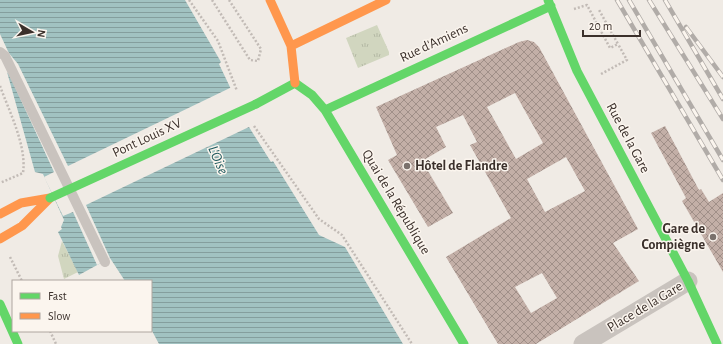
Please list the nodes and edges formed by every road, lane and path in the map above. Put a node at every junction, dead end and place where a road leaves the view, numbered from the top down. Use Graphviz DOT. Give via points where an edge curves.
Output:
graph roads {
  1 [pos="189,0"];
  2 [pos="212,0"];
  3 [pos="229,0"];
  4 [pos="270,0"];
  5 [pos="386,0"];
  6 [pos="549,3"];
  7 [pos="599,10"];
  8 [pos="555,18"];
  9 [pos="618,44"];
  10 [pos="291,46"];
  11 [pos="0,52"];
  12 [pos="615,66"];
  13 [pos="294,83"];
  14 [pos="0,86"];
  15 [pos="240,97"];
  16 [pos="325,110"];
  17 [pos="253,123"];
  18 [pos="0,182"];
  19 [pos="50,198"];
  20 [pos="0,214"];
  21 [pos="0,239"];
  22 [pos="8,252"];
  23 [pos="105,262"];
  24 [pos="22,280"];
  25 [pos="688,281"];
  26 [pos="0,304"];
  27 [pos="7,322"];
  28 [pos="50,332"];
  29 [pos="18,344"];
  30 [pos="56,344"];
  31 [pos="412,344"];
  32 [pos="464,344"];
  33 [pos="583,344"];
  34 [pos="717,344"];
  1 -- 15 [label="path" via="218,40"];
  2 -- 3 [label="path" via="246,55 250,60 258,61 261,49"];
  4 -- 10 [label="street"];
  5 -- 10 [label="street"];
  6 -- 8 [label="street, Rue de la Gare"];
  6 -- 16 [label="street, Rue d'Amiens"];
  7 -- 9 [label="path"];
  8 -- 9 [label="path" via="587,5 610,48"];
  8 -- 25 [label="street, Rue de la Gare" via="580,77"];
  9 -- 12 [label="path" via="627,60"];
  10 -- 13 [label="street"];
  11 -- 23 [label="lane" via="5,56"];
  13 -- 16 [label="street, Quai de la République" via="312,95"];
  13 -- 19 [label="street, Pont Louis XV, bridge" via="256,104"];
  14 -- 18 [label="path" via="22,147 24,167 23,173"];
  16 -- 32 [label="street, Quai de la République"];
  17 -- 31 [label="path" via="319,219 342,235"];
  19 -- 20 [label="street" via="21,203"];
  19 -- 21 [label="street" via="22,226"];
  22 -- 24 [label="path"];
  25 -- 33 [label="street, Place de la Gare"];
  25 -- 34 [label="street, Place de la Gare"];
  26 -- 27 [label="street"];
  27 -- 29 [label="street"];
  28 -- 30 [label="path"];
}
